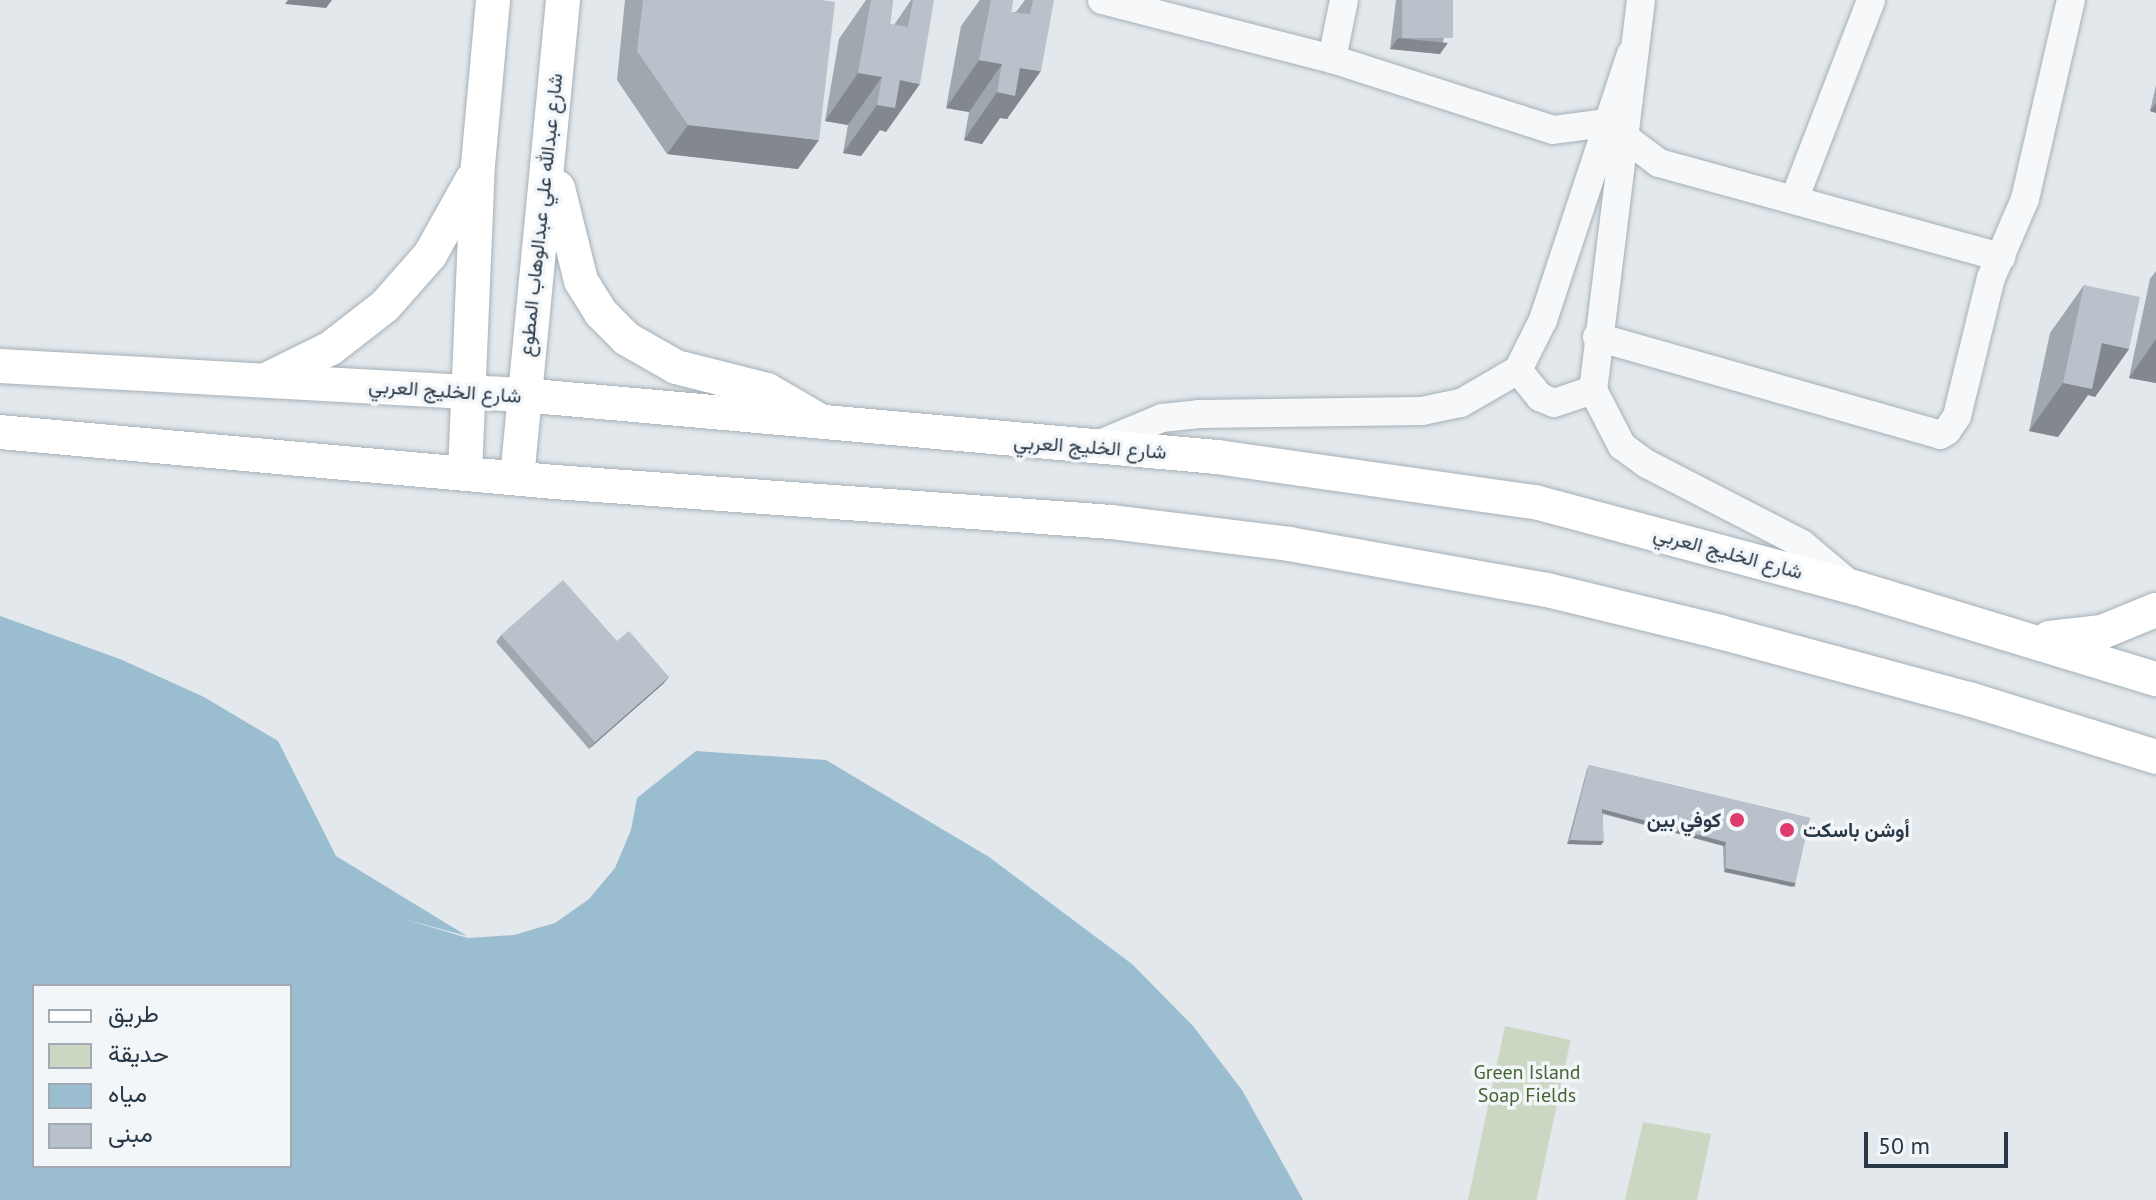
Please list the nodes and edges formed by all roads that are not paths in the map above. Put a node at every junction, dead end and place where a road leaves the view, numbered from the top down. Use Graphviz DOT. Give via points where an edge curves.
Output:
graph roads {
  1 [pos="493,0"];
  2 [pos="563,0"];
  3 [pos="1102,0"];
  4 [pos="1344,0"];
  5 [pos="1641,0"];
  6 [pos="1871,0"];
  7 [pos="2071,0"];
  8 [pos="1332,59"];
  9 [pos="1614,129"];
  10 [pos="1553,130"];
  11 [pos="552,156"];
  12 [pos="1659,163"];
  13 [pos="478,165"];
  14 [pos="1589,172"];
  15 [pos="1617,178"];
  16 [pos="1794,200"];
  17 [pos="2001,257"];
  18 [pos="1597,337"];
  19 [pos="0,366"];
  20 [pos="1518,370"];
  21 [pos="270,378"];
  22 [pos="1593,390"];
  23 [pos="469,394"];
  24 [pos="522,395"];
  25 [pos="820,422"];
  26 [pos="0,432"];
  27 [pos="1095,446"];
  28 [pos="465,473"];
  29 [pos="517,478"];
  30 [pos="1853,587"];
  31 [pos="2156,610"];
  32 [pos="2029,638"];
  33 [pos="2156,679"];
  34 [pos="2156,757"];
  1 -- 13 [label="main road"];
  2 -- 11 [label="main road, شارع عبدالله علي عبدالوهاب المطوع"];
  3 -- 8 [label="street"];
  4 -- 8 [label="street"];
  5 -- 9 [label="street"];
  6 -- 16 [label="street"];
  7 -- 17 [label="street" via="2025,199"];
  8 -- 10 [label="street"];
  9 -- 10 [label="street"];
  9 -- 12 [label="street"];
  9 -- 14 [label="street"];
  9 -- 15 [label="street"];
  10 -- 14 [label="street"];
  11 -- 24 [label="main road, شارع عبدالله علي عبدالوهاب المطوع"];
  11 -- 25 [label="main road" via="574,264 613,327 659,360 767,390"];
  12 -- 15 [label="street"];
  12 -- 16 [label="street"];
  13 -- 21 [label="main road" via="430,255 385,306 331,348"];
  13 -- 23 [label="main road"];
  14 -- 20 [label="street" via="1543,320"];
  15 -- 18 [label="street"];
  16 -- 17 [label="street"];
  17 -- 18 [label="street" via="1983,303 1957,416 1940,435"];
  18 -- 22 [label="street"];
  19 -- 21 [label="main road, شارع الخليج العربي"];
  20 -- 22 [label="street" via="1540,397 1554,403"];
  20 -- 27 [label="street" via="1461,403 1422,411 1199,414 1162,418"];
  21 -- 23 [label="main road, شارع الخليج العربي"];
  22 -- 30 [label="street" via="1622,446 1802,544"];
  23 -- 24 [label="main road, شارع الخليج العربي"];
  23 -- 28 [label="main road"];
  24 -- 25 [label="main road, شارع الخليج العربي"];
  24 -- 29 [label="main road, شارع عبدالله علي عبدالوهاب المطوع"];
  25 -- 27 [label="main road, شارع الخليج العربي"];
  26 -- 28 [label="main road"];
  27 -- 30 [label="main road, شارع الخليج العربي" via="1217,457 1535,502"];
  28 -- 29 [label="main road"];
  29 -- 34 [label="main road" via="1111,522 1289,544 1547,590 1720,632 1969,699"];
  30 -- 32 [label="main road, شارع الخليج العربي"];
  31 -- 32 [label="main road" via="2102,632"];
  32 -- 33 [label="main road, شارع الخليج العربي"];
}
